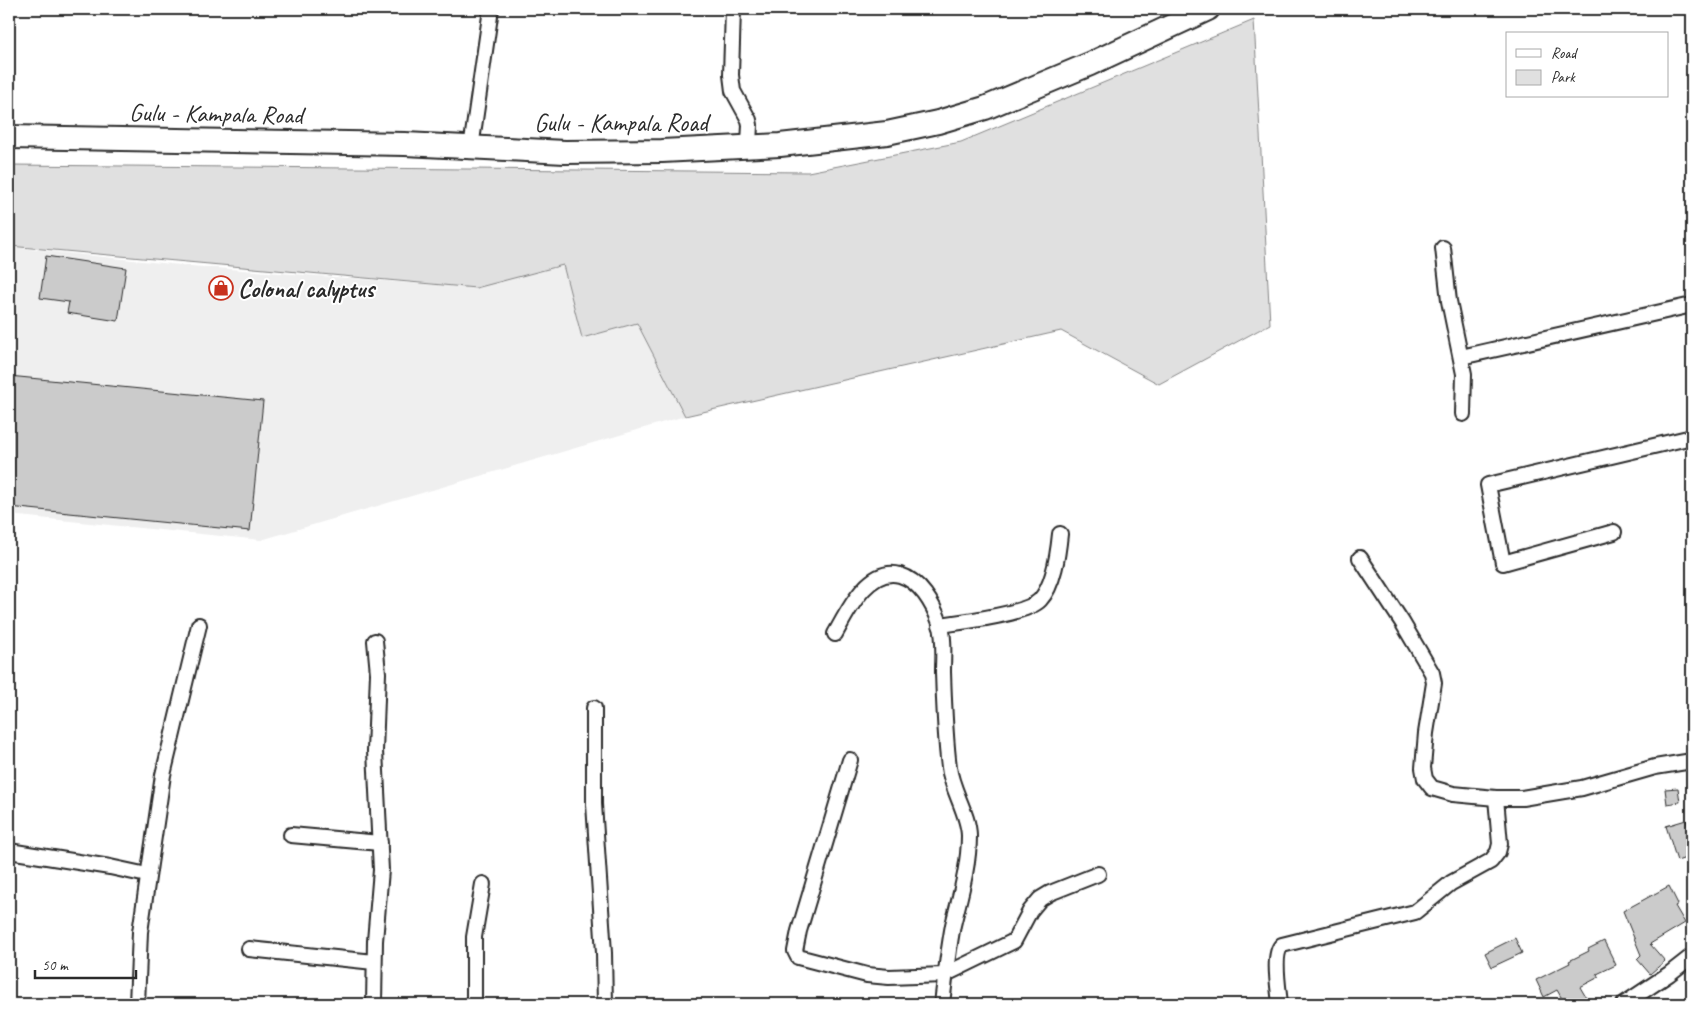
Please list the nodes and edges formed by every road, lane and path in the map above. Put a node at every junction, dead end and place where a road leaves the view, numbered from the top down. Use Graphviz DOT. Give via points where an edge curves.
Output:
graph roads {
  1 [pos="491,9"];
  2 [pos="733,9"];
  3 [pos="1208,9"];
  4 [pos="9,137"];
  5 [pos="471,148"];
  6 [pos="742,148"];
  7 [pos="1443,248"];
  8 [pos="1692,305"];
  9 [pos="1461,357"];
  10 [pos="1463,414"];
  11 [pos="1692,437"];
  12 [pos="1614,532"];
  13 [pos="1060,534"];
  14 [pos="1360,558"];
  15 [pos="940,624"];
  16 [pos="199,625"];
  17 [pos="835,634"];
  18 [pos="375,641"];
  19 [pos="594,708"];
  20 [pos="850,760"];
  21 [pos="1692,761"];
  22 [pos="1496,798"];
  23 [pos="290,835"];
  24 [pos="380,843"];
  25 [pos="9,851"];
  26 [pos="1098,874"];
  27 [pos="147,875"];
  28 [pos="483,884"];
  29 [pos="249,949"];
  30 [pos="1692,956"];
  31 [pos="374,962"];
  32 [pos="944,975"];
  33 [pos="136,1004"];
  34 [pos="374,1004"];
  35 [pos="474,1004"];
  36 [pos="605,1004"];
  37 [pos="942,1004"];
  38 [pos="1280,1004"];
  39 [pos="1624,1004"];
  1 -- 5 [label="street"];
  2 -- 6 [label="street" via="733,91 750,125 749,143"];
  3 -- 6 [label="main road, Gulu - Kampala Road" via="985,108 887,133"];
  4 -- 5 [label="main road, Gulu - Kampala Road"];
  5 -- 6 [label="main road, Gulu - Kampala Road" via="565,152"];
  7 -- 9 [label="street" via="1449,301"];
  8 -- 9 [label="street"];
  9 -- 10 [label="street"];
  11 -- 12 [label="street" via="1488,484 1503,563"];
  13 -- 15 [label="street" via="1057,563 1045,593 1034,604 973,620"];
  14 -- 22 [label="street" via="1432,673 1434,683 1426,733 1424,778 1432,788 1454,794"];
  15 -- 17 [label="street" via="918,586 896,574 880,577 863,588"];
  15 -- 32 [label="street" via="949,768 969,838"];
  16 -- 27 [label="street" via="163,775"];
  18 -- 24 [label="street" via="378,672 375,760"];
  19 -- 36 [label="street" via="594,804"];
  20 -- 32 [label="street" via="795,954 806,960 867,975"];
  21 -- 22 [label="street" via="1656,767 1582,788 1522,798"];
  22 -- 38 [label="street" via="1500,844 1491,861 1451,883 1415,912 1282,945 1278,948 1277,957"];
  23 -- 24 [label="street"];
  24 -- 31 [label="street"];
  25 -- 27 [label="street"];
  26 -- 32 [label="street" via="1040,899 1014,941"];
  27 -- 33 [label="street"];
  28 -- 35 [label="street" via="474,936"];
  29 -- 31 [label="street"];
  30 -- 39 [label="street"];
  31 -- 34 [label="street"];
  32 -- 37 [label="street"];
}
